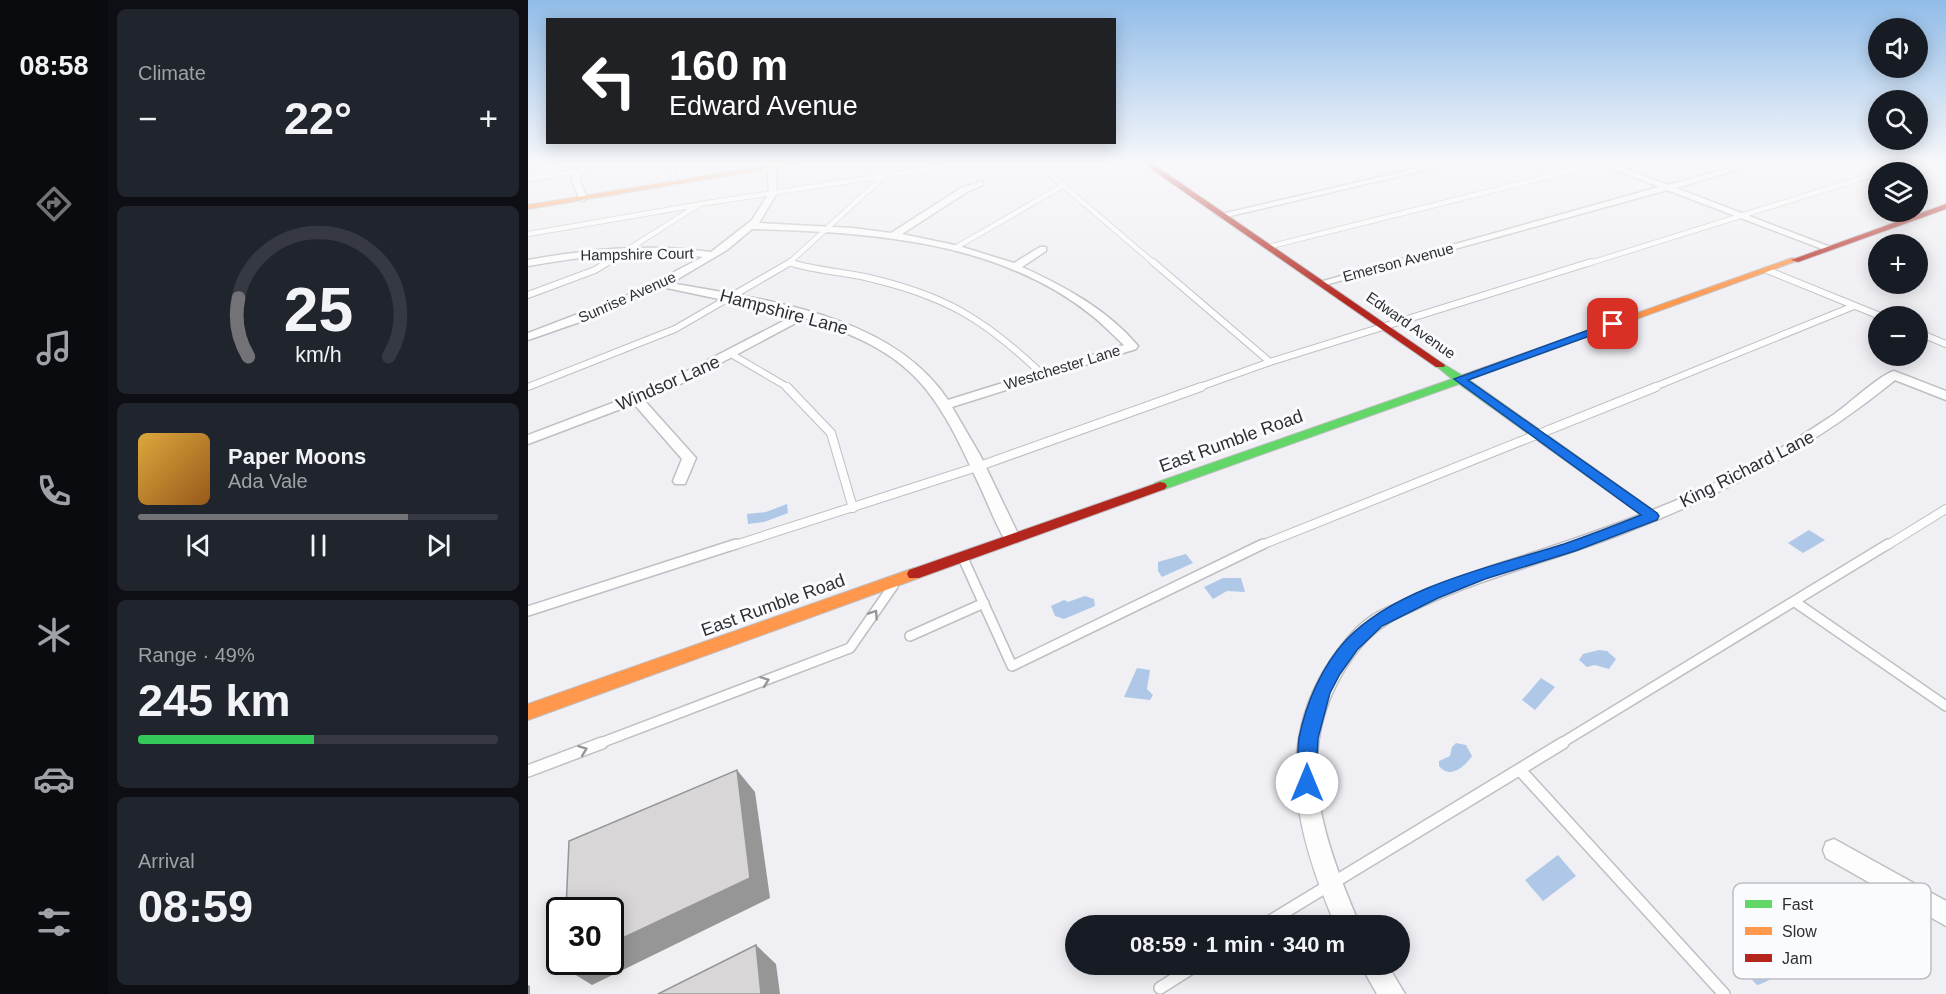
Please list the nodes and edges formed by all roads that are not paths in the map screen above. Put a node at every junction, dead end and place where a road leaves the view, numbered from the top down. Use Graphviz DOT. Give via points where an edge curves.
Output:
graph roads {
  1 [pos="663,210"];
  2 [pos="690,210"];
  3 [pos="765,210"];
  4 [pos="846,210"];
  5 [pos="932,210"];
  6 [pos="1020,210"];
  7 [pos="1094,210"];
  8 [pos="1215,210"];
  9 [pos="1242,210"];
  10 [pos="1414,210"];
  11 [pos="1586,210"];
  12 [pos="1729,210"];
  13 [pos="1757,210"];
  14 [pos="1934,210"];
  15 [pos="1222,215"];
  16 [pos="1742,215"];
  17 [pos="752,226"];
  18 [pos="827,228"];
  19 [pos="528,234"];
  20 [pos="892,236"];
  21 [pos="1268,247"];
  22 [pos="955,248"];
  23 [pos="1828,248"];
  24 [pos="1043,249"];
  25 [pos="624,251"];
  26 [pos="711,255"];
  27 [pos="528,263"];
  28 [pos="789,263"];
  29 [pos="1014,267"];
  30 [pos="1767,270"];
  31 [pos="1321,283"];
  32 [pos="663,284"];
  33 [pos="528,295"];
  34 [pos="730,297"];
  35 [pos="1854,306"];
  36 [pos="1868,311"];
  37 [pos="803,315"];
  38 [pos="1383,326"];
  39 [pos="528,337"];
  40 [pos="1928,337"];
  41 [pos="1946,344"];
  42 [pos="731,354"];
  43 [pos="1270,362"];
  44 [pos="1041,373"];
  45 [pos="1460,379"];
  46 [pos="528,387"];
  47 [pos="1946,396"];
  48 [pos="636,399"];
  49 [pos="946,405"];
  50 [pos="1539,435"];
  51 [pos="528,440"];
  52 [pos="977,467"];
  53 [pos="680,481"];
  54 [pos="853,508"];
  55 [pos="1946,509"];
  56 [pos="1652,516"];
  57 [pos="1012,538"];
  58 [pos="962,556"];
  59 [pos="897,580"];
  60 [pos="1795,602"];
  61 [pos="984,603"];
  62 [pos="528,611"];
  63 [pos="910,636"];
  64 [pos="1946,706"];
  65 [pos="528,712"];
  66 [pos="1520,770"];
  67 [pos="528,771"];
  68 [pos="1834,850"];
  69 [pos="1892,883"];
  70 [pos="1329,884"];
  71 [pos="1931,905"];
  72 [pos="1946,914"];
  73 [pos="1280,915"];
  74 [pos="1343,915"];
  75 [pos="1181,975"];
  76 [pos="1379,975"];
  77 [pos="1160,988"];
  78 [pos="1392,994"];
  79 [pos="1724,994"];
  1 -- 19 [label="lane"];
  2 -- 25 [label="lane"];
  3 -- 17 [label="street, Sunrise Avenue"];
  4 -- 18 [label="lane"];
  5 -- 20 [label="street"];
  6 -- 22 [label="lane"];
  7 -- 43 [label="lane"];
  8 -- 15 [label="street, Edward Avenue"];
  9 -- 15 [label="street"];
  10 -- 21 [label="lane"];
  11 -- 31 [label="street, Emerson Avenue"];
  12 -- 16 [label="street"];
  13 -- 16 [label="lane"];
  14 -- 23 [label="street, East Rumble Road"];
  15 -- 21 [label="street, Edward Avenue"];
  16 -- 23 [label="street"];
  16 -- 38 [label="lane"];
  17 -- 18 [label="street, Westchester Lane"];
  17 -- 26 [label="street, Sunrise Avenue"];
  18 -- 20 [label="street, Westchester Lane"];
  18 -- 28 [label="lane"];
  20 -- 22 [label="street, Westchester Lane"];
  21 -- 31 [label="street, Edward Avenue"];
  22 -- 29 [label="street, Westchester Lane"];
  23 -- 30 [label="street, East Rumble Road"];
  24 -- 29 [label="street"];
  25 -- 26 [label="street, Hampshire Court"];
  25 -- 27 [label="street, Hampshire Court"];
  25 -- 33 [label="lane" via="586,275"];
  26 -- 32 [label="street, Sunrise Avenue"];
  28 -- 34 [label="lane"];
  28 -- 44 [label="lane" via="860,276 932,297 989,327"];
  29 -- 44 [label="street, Westchester Lane" via="1073,297 1132,346"];
  30 -- 35 [label="lane"];
  30 -- 45 [label="street, East Rumble Road"];
  31 -- 38 [label="street, Edward Avenue"];
  32 -- 34 [label="street, Hampshire Lane"];
  32 -- 39 [label="street, Sunrise Avenue"];
  34 -- 37 [label="street, Hampshire Lane"];
  34 -- 46 [label="lane" via="675,329"];
  35 -- 36 [label="lane"];
  35 -- 50 [label="lane"];
  37 -- 42 [label="street, Windsor Lane"];
  37 -- 49 [label="street, Hampshire Lane" via="863,334 900,356 924,375"];
  38 -- 43 [label="lane"];
  38 -- 45 [label="street, Edward Avenue"];
  40 -- 41 [label="lane"];
  42 -- 48 [label="street, Windsor Lane"];
  42 -- 54 [label="lane" via="789,388 831,433"];
  43 -- 52 [label="lane"];
  44 -- 49 [label="street, Westchester Lane"];
  45 -- 50 [label="street, Edward Avenue"];
  45 -- 57 [label="street, East Rumble Road"];
  47 -- 56 [label="street, King Richard Lane" via="1894,375 1836,421 1768,462"];
  48 -- 51 [label="street, Windsor Lane"];
  48 -- 53 [label="street" via="689,458"];
  49 -- 52 [label="street, Hampshire Lane"];
  50 -- 56 [label="street, Edward Avenue"];
  50 -- 61 [label="lane" via="1265,543 1012,666"];
  52 -- 54 [label="lane"];
  52 -- 57 [label="street, Hampshire Lane"];
  54 -- 62 [label="lane"];
  55 -- 60 [label="lane"];
  56 -- 70 [label="street, King Richard Lane" via="1433,594 1377,621 1351,646 1322,692 1308,738 1308,803 1314,841"];
  57 -- 58 [label="street, East Rumble Road"];
  58 -- 59 [label="street, East Rumble Road"];
  58 -- 61 [label="lane"];
  59 -- 65 [label="street, East Rumble Road"];
  67 -- 59 [label="lane, one-way" via="850,648"];
  60 -- 64 [label="lane"];
  60 -- 66 [label="lane"];
  61 -- 63 [label="lane"];
  66 -- 70 [label="lane"];
  66 -- 79 [label="lane"];
  68 -- 69 [label="street"];
  70 -- 73 [label="lane"];
  70 -- 74 [label="street, King Richard Lane"];
  71 -- 72 [label="street"];
  75 -- 77 [label="lane"];
  76 -- 78 [label="street"];
}
